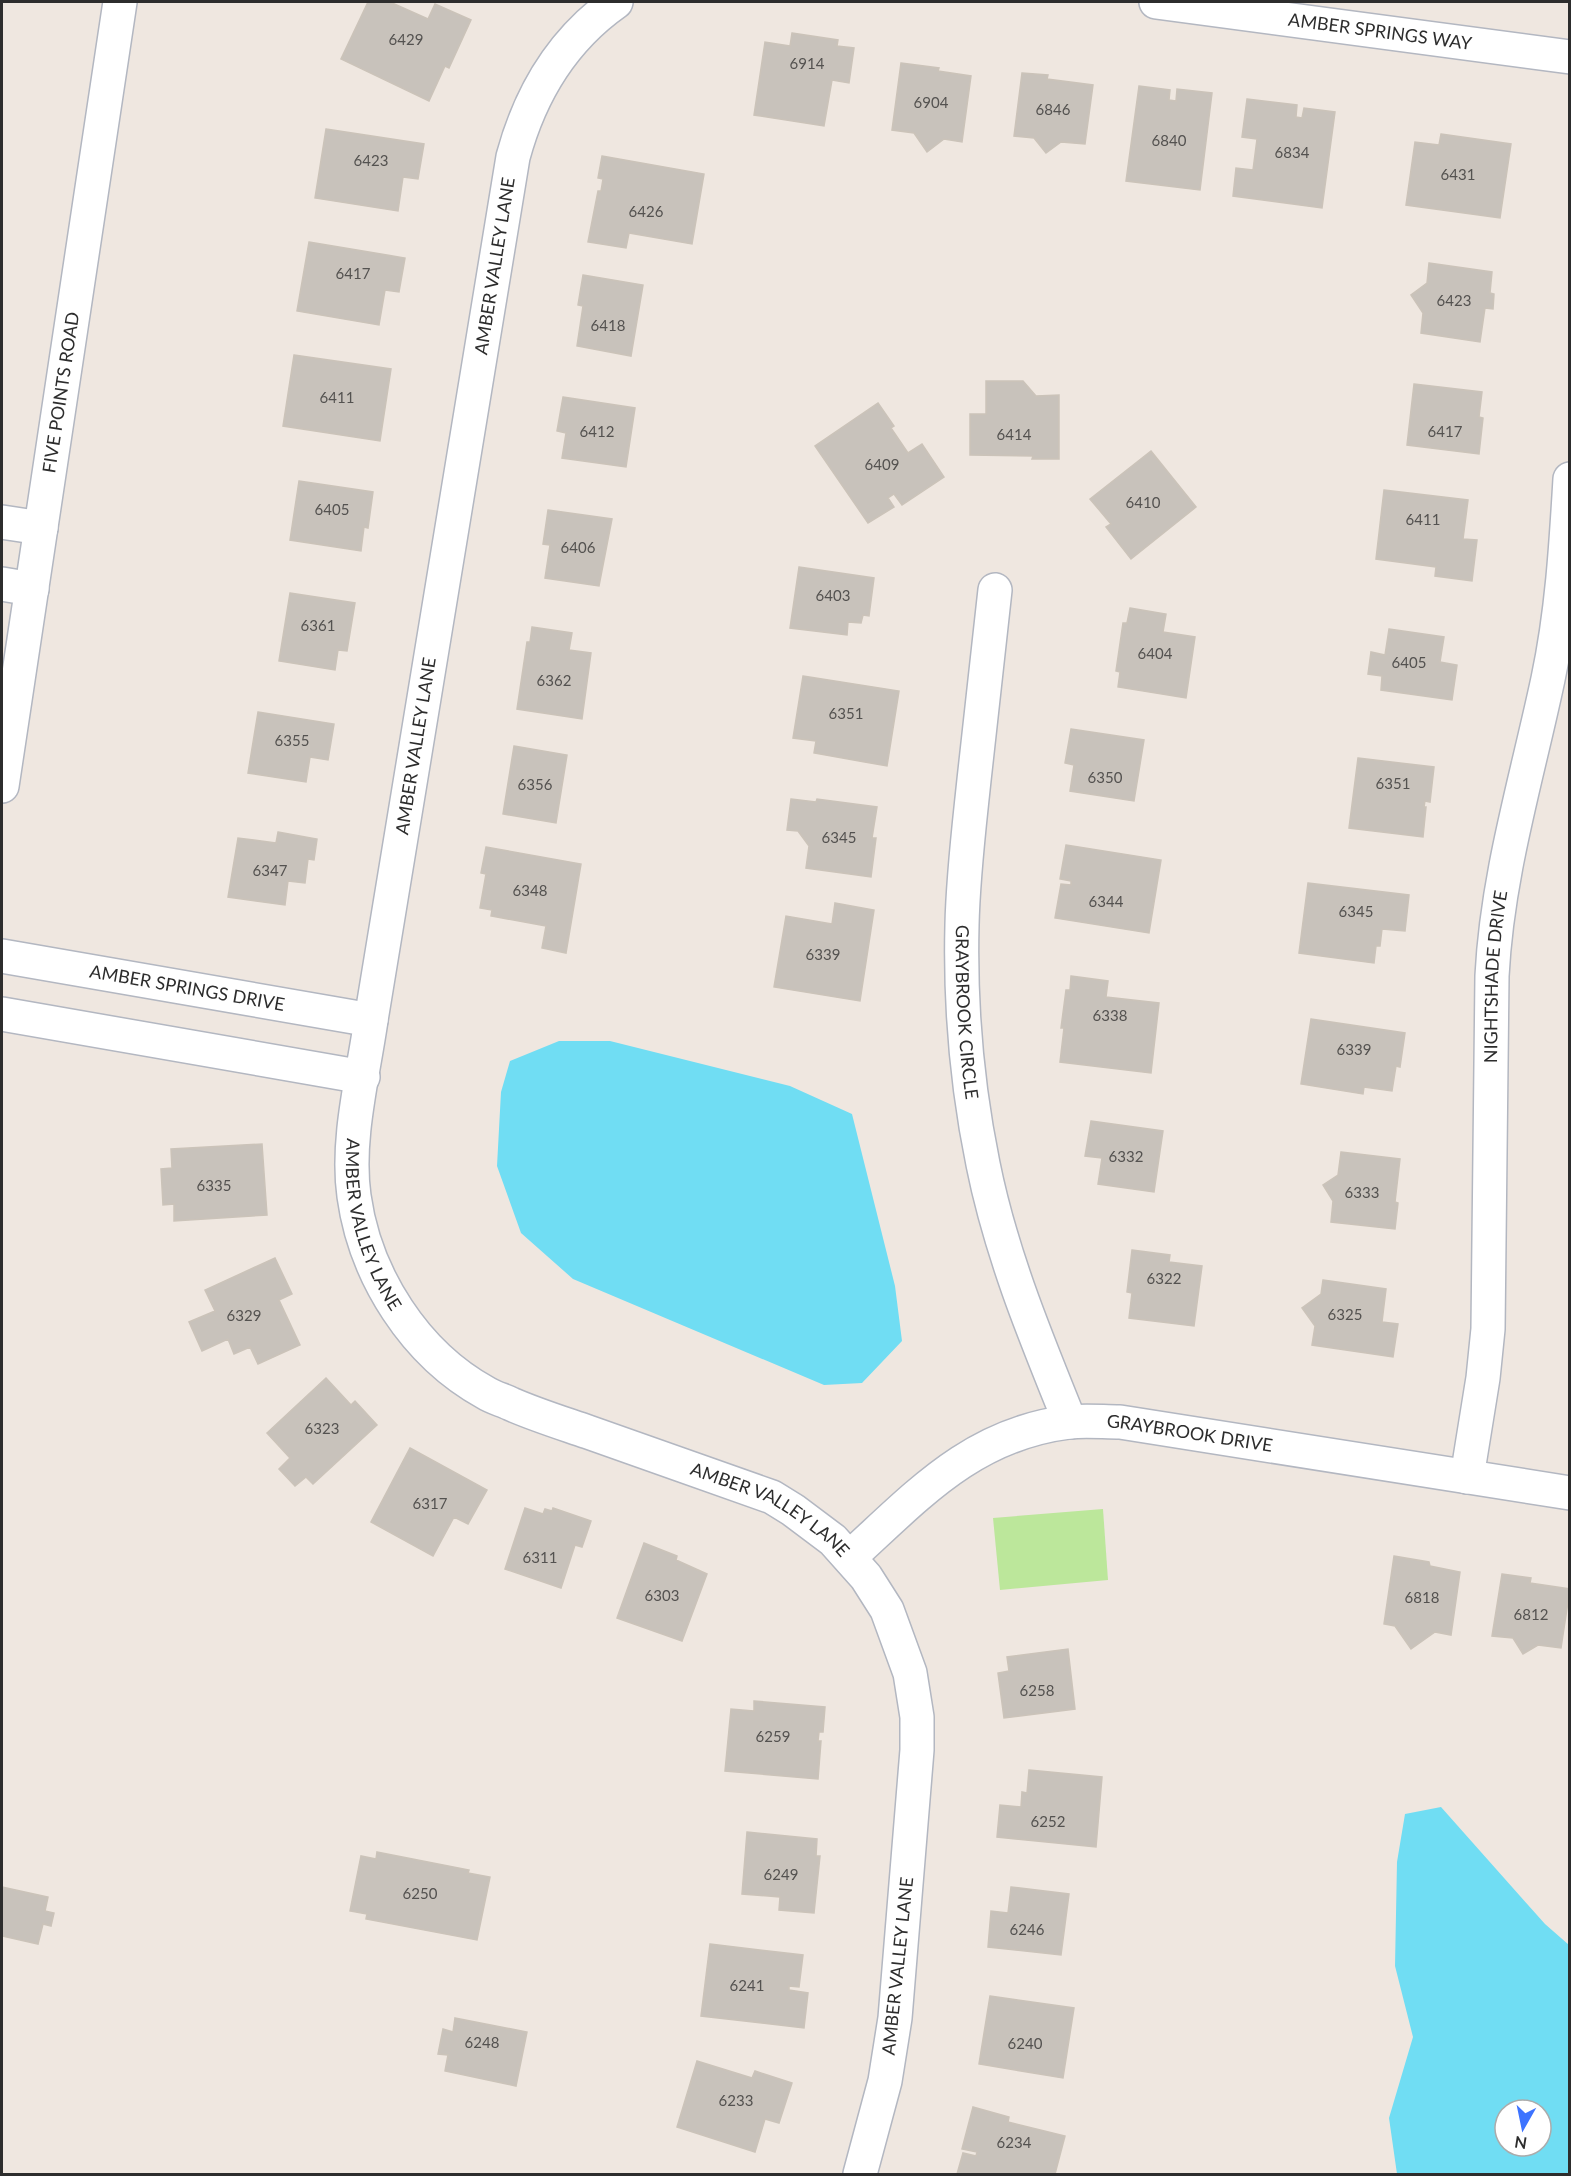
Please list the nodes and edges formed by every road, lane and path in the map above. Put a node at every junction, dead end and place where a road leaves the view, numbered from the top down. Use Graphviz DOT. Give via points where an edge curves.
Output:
graph roads {
  1 [pos="120,2"];
  2 [pos="1156,2"];
  3 [pos="609,6"];
  4 [pos="1569,57"];
  5 [pos="1569,479"];
  6 [pos="2,522"];
  7 [pos="41,528"];
  8 [pos="16,587"];
  9 [pos="995,590"];
  10 [pos="2,786"];
  11 [pos="2,956"];
  12 [pos="2,1014"];
  13 [pos="371,1020"];
  14 [pos="363,1077"];
  15 [pos="1070,1422"];
  16 [pos="1467,1477"];
  17 [pos="1569,1494"];
  18 [pos="850,1557"];
  19 [pos="860,2175"];
  1 -- 7 [label="street, FIVE POINTS ROAD"];
  2 -- 4 [label="street, AMBER SPRINGS WAY"];
  3 -- 13 [label="street, AMBER VALLEY LANE" via="578,34 551,67 530,105 513,157"];
  5 -- 16 [label="street, NIGHTSHADE DRIVE" via="1564,578 1555,644 1494,932 1488,1329"];
  6 -- 7 [label="street"];
  7 -- 8 [label="street, FIVE POINTS ROAD"];
  8 -- 10 [label="street, FIVE POINTS ROAD"];
  9 -- 15 [label="street, GRAYBROOK CIRCLE" via="966,863 962,924 964,1027 983,1165 999,1231 1018,1293"];
  11 -- 13 [label="street, AMBER SPRINGS DRIVE"];
  12 -- 14 [label="street"];
  13 -- 14 [label="street, AMBER VALLEY LANE"];
  14 -- 18 [label="street, AMBER VALLEY LANE" via="353,1160 354,1195 361,1229 373,1266 391,1298 434,1355 485,1393 530,1413 772,1497 833,1539"];
  15 -- 16 [label="street, GRAYBROOK DRIVE" via="1120,1422"];
  15 -- 18 [label="street, GRAYBROOK DRIVE" via="1014,1436 974,1452 927,1486"];
  16 -- 17 [label="street, GRAYBROOK DRIVE"];
  18 -- 19 [label="street, AMBER VALLEY LANE" via="893,1623 910,1673 917,1718 895,2018 883,2090"];
}
